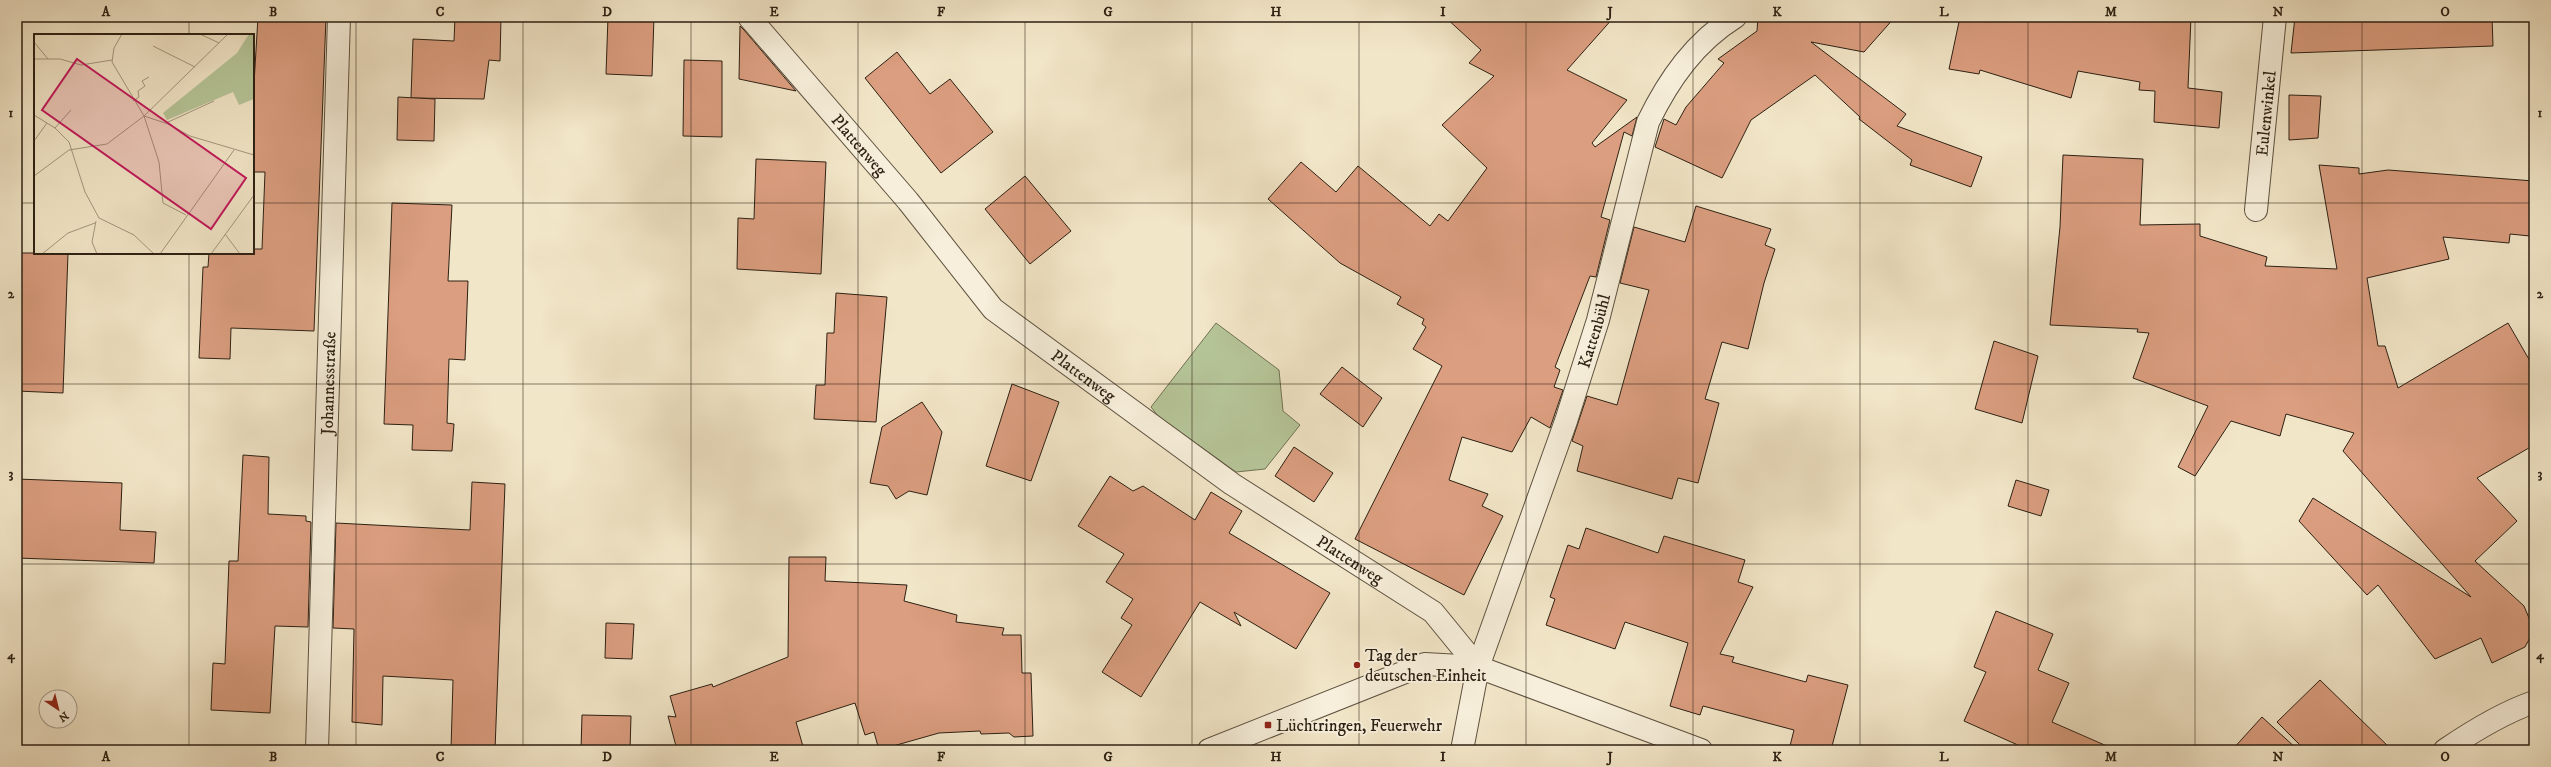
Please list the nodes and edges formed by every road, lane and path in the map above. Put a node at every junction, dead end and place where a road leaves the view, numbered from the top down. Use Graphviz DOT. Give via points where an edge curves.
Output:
graph roads {
  1 [pos="340,17"];
  2 [pos="748,17"];
  3 [pos="1735,17"];
  4 [pos="2275,17"];
  5 [pos="2256,210"];
  6 [pos="1478,667"];
  7 [pos="2534,702"];
  8 [pos="1691,748"];
  9 [pos="317,750"];
  10 [pos="1209,750"];
  11 [pos="1462,750"];
  12 [pos="2445,750"];
  1 -- 9 [label="street, Johannesstraße"];
  2 -- 6 [label="street, Plattenweg" via="908,200 993,309 1232,484 1433,612"];
  3 -- 6 [label="street, Kattenbühl" via="1706,39 1683,63 1663,91 1648,122 1598,320 1568,414"];
  4 -- 5 [label="street, Eulenwinkel"];
  6 -- 8 [label="street"];
  6 -- 10 [label="street" via="1425,664"];
  6 -- 11 [label="street, Kattenbühl"];
  7 -- 12 [label="street" via="2471,732"];
}
